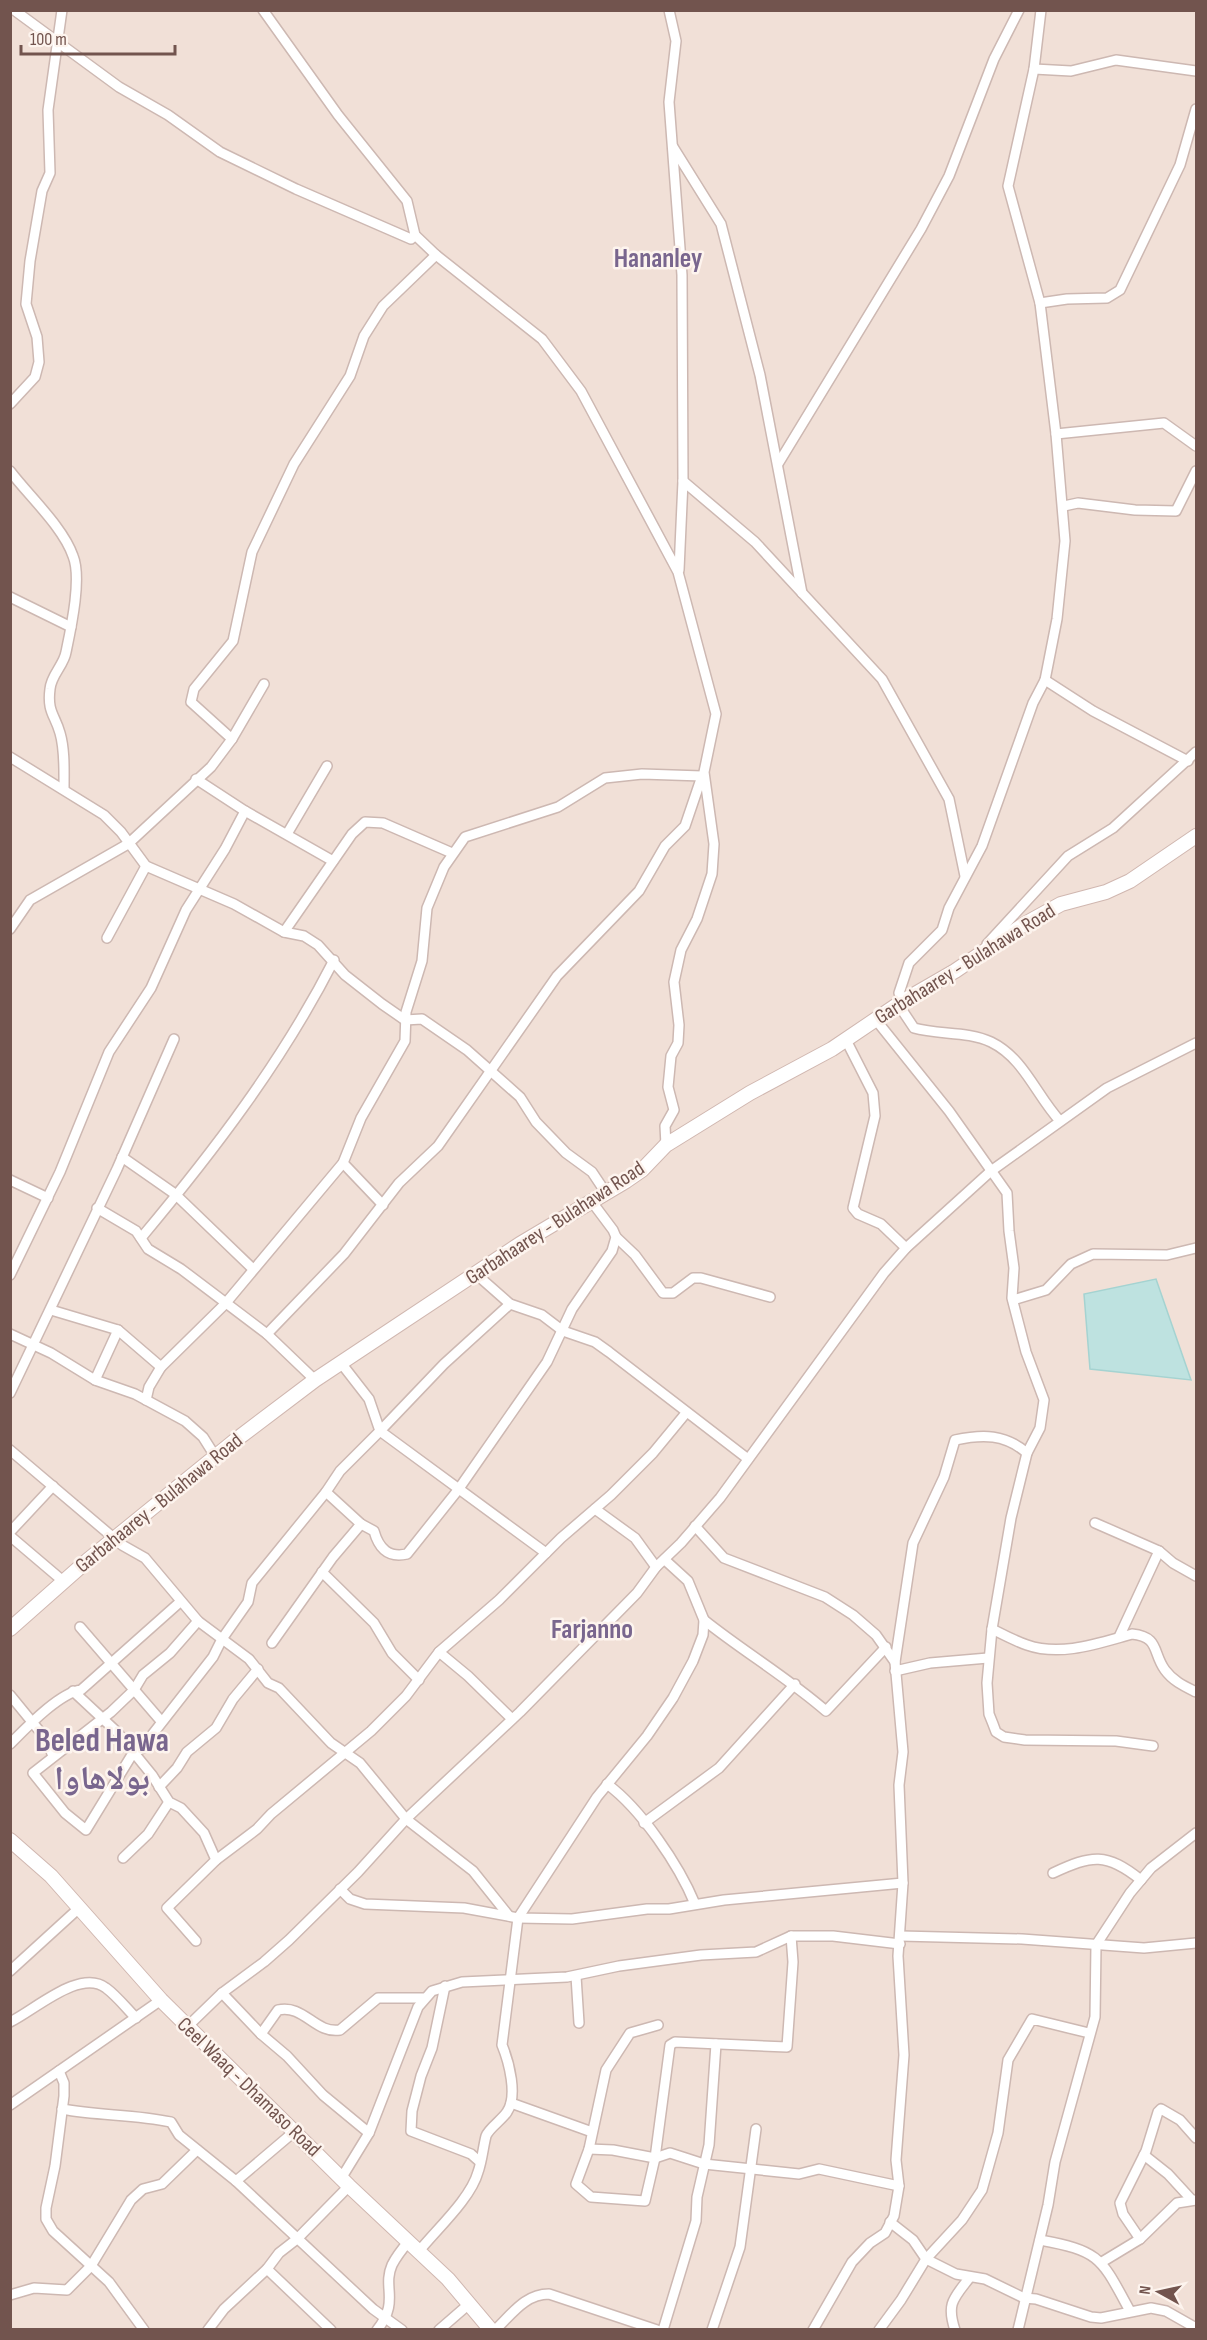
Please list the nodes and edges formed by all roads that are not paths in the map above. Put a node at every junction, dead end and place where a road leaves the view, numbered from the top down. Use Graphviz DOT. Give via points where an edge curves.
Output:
graph roads {
  1 [pos="14,10"];
  2 [pos="62,10"];
  3 [pos="263,10"];
  4 [pos="669,10"];
  5 [pos="1018,10"];
  6 [pos="1040,11"];
  7 [pos="56,43"];
  8 [pos="1034,69"];
  9 [pos="1197,71"];
  10 [pos="1197,109"];
  11 [pos="672,145"];
  12 [pos="415,235"];
  13 [pos="436,255"];
  14 [pos="1040,303"];
  15 [pos="10,404"];
  16 [pos="1056,434"];
  17 [pos="1197,446"];
  18 [pos="778,464"];
  19 [pos="10,471"];
  20 [pos="1197,471"];
  21 [pos="683,481"];
  22 [pos="1064,506"];
  23 [pos="678,572"];
  24 [pos="802,593"];
  25 [pos="10,597"];
  26 [pos="71,627"];
  27 [pos="1045,680"];
  28 [pos="264,684"];
  29 [pos="232,739"];
  30 [pos="1197,752"];
  31 [pos="10,757"];
  32 [pos="1188,761"];
  33 [pos="327,766"];
  34 [pos="703,774"];
  35 [pos="196,779"];
  36 [pos="64,788"];
  37 [pos="245,811"];
  38 [pos="287,834"];
  39 [pos="1197,836"];
  40 [pos="128,844"];
  41 [pos="452,852"];
  42 [pos="333,861"];
  43 [pos="146,866"];
  44 [pos="965,876"];
  45 [pos="197,890"];
  46 [pos="10,929"];
  47 [pos="284,932"];
  48 [pos="107,938"];
  49 [pos="977,955"];
  50 [pos="334,960"];
  51 [pos="900,1002"];
  52 [pos="405,1020"];
  53 [pos="876,1020"];
  54 [pos="174,1039"];
  55 [pos="846,1040"];
  56 [pos="1197,1043"];
  57 [pos="492,1073"];
  58 [pos="1060,1121"];
  59 [pos="666,1146"];
  60 [pos="122,1157"];
  61 [pos="343,1163"];
  62 [pos="992,1171"];
  63 [pos="10,1180"];
  64 [pos="606,1193"];
  65 [pos="175,1194"];
  66 [pos="48,1198"];
  67 [pos="592,1202"];
  68 [pos="383,1205"];
  69 [pos="97,1209"];
  70 [pos="616,1237"];
  71 [pos="141,1238"];
  72 [pos="906,1248"];
  73 [pos="1197,1248"];
  74 [pos="253,1269"];
  75 [pos="476,1274"];
  76 [pos="10,1275"];
  77 [pos="770,1297"];
  78 [pos="1013,1300"];
  79 [pos="225,1304"];
  80 [pos="510,1304"];
  81 [pos="51,1310"];
  82 [pos="118,1330"];
  83 [pos="563,1331"];
  84 [pos="267,1334"];
  85 [pos="10,1335"];
  86 [pos="32,1344"];
  87 [pos="341,1363"];
  88 [pos="160,1367"];
  89 [pos="95,1380"];
  90 [pos="315,1380"];
  91 [pos="10,1393"];
  92 [pos="146,1400"];
  93 [pos="686,1413"];
  94 [pos="380,1431"];
  95 [pos="10,1450"];
  96 [pos="1027,1453"];
  97 [pos="215,1456"];
  98 [pos="748,1459"];
  99 [pos="54,1486"];
  100 [pos="458,1490"];
  101 [pos="326,1492"];
  102 [pos="595,1509"];
  103 [pos="1095,1523"];
  104 [pos="361,1524"];
  105 [pos="695,1526"];
  106 [pos="10,1532"];
  107 [pos="10,1536"];
  108 [pos="117,1539"];
  109 [pos="1159,1551"];
  110 [pos="546,1553"];
  111 [pos="665,1560"];
  112 [pos="656,1567"];
  113 [pos="322,1572"];
  114 [pos="1197,1576"];
  115 [pos="63,1581"];
  116 [pos="180,1602"];
  117 [pos="704,1620"];
  118 [pos="198,1621"];
  119 [pos="80,1627"];
  120 [pos="10,1629"];
  121 [pos="992,1629"];
  122 [pos="1119,1637"];
  123 [pos="222,1639"];
  124 [pos="272,1642"];
  125 [pos="886,1647"];
  126 [pos="439,1652"];
  127 [pos="988,1659"];
  128 [pos="110,1665"];
  129 [pos="895,1667"];
  130 [pos="258,1669"];
  131 [pos="419,1680"];
  132 [pos="795,1684"];
  133 [pos="134,1690"];
  134 [pos="73,1691"];
  135 [pos="1197,1692"];
  136 [pos="10,1695"];
  137 [pos="101,1719"];
  138 [pos="513,1719"];
  139 [pos="161,1721"];
  140 [pos="33,1724"];
  141 [pos="10,1744"];
  142 [pos="1153,1746"];
  143 [pos="347,1752"];
  144 [pos="133,1754"];
  145 [pos="53,1756"];
  146 [pos="607,1784"];
  147 [pos="159,1787"];
  148 [pos="169,1802"];
  149 [pos="406,1819"];
  150 [pos="644,1823"];
  151 [pos="1197,1833"];
  152 [pos="10,1840"];
  153 [pos="123,1858"];
  154 [pos="216,1860"];
  155 [pos="1053,1873"];
  156 [pos="1141,1880"];
  157 [pos="903,1883"];
  158 [pos="340,1889"];
  159 [pos="695,1904"];
  160 [pos="78,1909"];
  161 [pos="513,1917"];
  162 [pos="791,1936"];
  163 [pos="901,1940"];
  164 [pos="196,1941"];
  165 [pos="1197,1943"];
  166 [pos="1096,1945"];
  167 [pos="10,1971"];
  168 [pos="576,1976"];
  169 [pos="511,1980"];
  170 [pos="446,1986"];
  171 [pos="222,1993"];
  172 [pos="423,1998"];
  173 [pos="161,2000"];
  174 [pos="136,2018"];
  175 [pos="10,2022"];
  176 [pos="579,2023"];
  177 [pos="189,2025"];
  178 [pos="658,2025"];
  179 [pos="1089,2033"];
  180 [pos="261,2034"];
  181 [pos="716,2044"];
  182 [pos="59,2071"];
  183 [pos="512,2103"];
  184 [pos="10,2104"];
  185 [pos="63,2109"];
  186 [pos="756,2129"];
  187 [pos="296,2131"];
  188 [pos="592,2132"];
  189 [pos="369,2133"];
  190 [pos="1197,2138"];
  191 [pos="589,2149"];
  192 [pos="196,2150"];
  193 [pos="1144,2156"];
  194 [pos="655,2157"];
  195 [pos="480,2162"];
  196 [pos="704,2164"];
  197 [pos="750,2169"];
  198 [pos="236,2181"];
  199 [pos="345,2182"];
  200 [pos="899,2187"];
  201 [pos="1194,2200"];
  202 [pos="891,2222"];
  203 [pos="297,2239"];
  204 [pos="1140,2239"];
  205 [pos="1040,2240"];
  206 [pos="409,2241"];
  207 [pos="420,2250"];
  208 [pos="926,2259"];
  209 [pos="1102,2262"];
  210 [pos="91,2266"];
  211 [pos="267,2270"];
  212 [pos="970,2277"];
  213 [pos="10,2295"];
  214 [pos="1024,2298"];
  215 [pos="469,2304"];
  216 [pos="1130,2311"];
  217 [pos="387,2317"];
  218 [pos="1197,2328"];
  219 [pos="144,2330"];
  220 [pos="208,2330"];
  221 [pos="331,2330"];
  222 [pos="377,2330"];
  223 [pos="402,2330"];
  224 [pos="439,2330"];
  225 [pos="491,2330"];
  226 [pos="495,2330"];
  227 [pos="657,2330"];
  228 [pos="663,2330"];
  229 [pos="712,2330"];
  230 [pos="813,2330"];
  231 [pos="879,2330"];
  232 [pos="955,2330"];
  233 [pos="1018,2330"];
  1 -- 7 [label="street"];
  2 -- 7 [label="street"];
  3 -- 12 [label="street" via="338,115 407,201"];
  4 -- 11 [label="street" via="676,41 669,89"];
  5 -- 18 [label="street" via="994,59 949,176 921,229"];
  6 -- 8 [label="street"];
  7 -- 12 [label="street" via="220,152 411,239"];
  7 -- 15 [label="street" via="48,110 50,172 42,191 26,304 37,337 39,362 35,377"];
  8 -- 9 [label="street" via="1071,71 1116,60"];
  8 -- 14 [label="street" via="1008,186"];
  10 -- 14 [label="street" via="1180,165 1120,290 1107,298"];
  11 -- 18 [label="street" via="721,224 760,375"];
  11 -- 21 [label="street" via="682,275"];
  12 -- 13 [label="street"];
  13 -- 23 [label="street" via="542,339 581,392"];
  13 -- 29 [label="street" via="383,306 364,336 350,376 294,464 264,524 252,552 233,640 194,689 191,702"];
  14 -- 16 [label="street"];
  16 -- 17 [label="street" via="1164,423"];
  16 -- 22 [label="street"];
  18 -- 24 [label="street"];
  19 -- 26 [label="street" via="65,539 74,558"];
  20 -- 22 [label="street" via="1176,511 1078,502"];
  21 -- 23 [label="street"];
  21 -- 24 [label="street" via="755,542"];
  22 -- 27 [label="street" via="1063,571"];
  23 -- 34 [label="street" via="716,714"];
  24 -- 44 [label="street" via="882,679 949,799"];
  25 -- 26 [label="street"];
  26 -- 36 [label="street" via="66,656 50,686 49,702 60,733"];
  27 -- 32 [label="street" via="1093,711"];
  27 -- 44 [label="street" via="1033,703 982,846"];
  28 -- 29 [label="street"];
  29 -- 35 [label="street" via="211,767"];
  30 -- 32 [label="street"];
  31 -- 36 [label="street"];
  32 -- 49 [label="street" via="1113,828 1068,856"];
  33 -- 38 [label="street"];
  34 -- 41 [label="street" via="606,778 558,807 465,837"];
  34 -- 57 [label="street" via="685,826 666,846 645,883 557,976"];
  34 -- 59 [label="street" via="713,860 710,881 681,950 674,982 679,1025 678,1043 668,1073 674,1110 665,1126"];
  35 -- 37 [label="street"];
  35 -- 40 [label="street"];
  36 -- 40 [label="street" via="112,821"];
  37 -- 38 [label="street"];
  37 -- 45 [label="street"];
  38 -- 42 [label="street"];
  39 -- 49 [label="main road, Garbahaarey - Bulahawa Road" via="1130,881 1061,904"];
  40 -- 43 [label="street"];
  40 -- 46 [label="street" via="41,892 30,900"];
  41 -- 42 [label="street" via="372,821 352,834"];
  41 -- 52 [label="street" via="427,908 422,961"];
  42 -- 47 [label="street"];
  43 -- 45 [label="street"];
  43 -- 48 [label="street"];
  44 -- 51 [label="street" via="942,930 909,963"];
  45 -- 47 [label="street" via="234,904"];
  45 -- 66 [label="street" via="170,939 150,988 109,1052"];
  47 -- 50 [label="street" via="304,936"];
  49 -- 51 [label="main road, Garbahaarey - Bulahawa Road"];
  50 -- 52 [label="street" via="345,975"];
  50 -- 65 [label="street" via="298,1026 255,1092 197,1172"];
  51 -- 53 [label="main road, Garbahaarey - Bulahawa Road"];
  51 -- 58 [label="street" via="914,1028 989,1042 1012,1056"];
  52 -- 57 [label="street" via="422,1019"];
  52 -- 61 [label="street" via="402,1049 361,1118"];
  53 -- 55 [label="main road, Garbahaarey - Bulahawa Road"];
  53 -- 62 [label="street"];
  54 -- 60 [label="street"];
  55 -- 59 [label="main road, Garbahaarey - Bulahawa Road" via="750,1093"];
  55 -- 72 [label="street" via="873,1093 875,1116 853,1208 882,1224"];
  56 -- 58 [label="street" via="1107,1088"];
  57 -- 64 [label="street" via="520,1097 555,1142 592,1172"];
  57 -- 68 [label="street" via="438,1146 408,1173"];
  58 -- 62 [label="street"];
  59 -- 64 [label="main road, Garbahaarey - Bulahawa Road" via="642,1170"];
  60 -- 65 [label="street"];
  60 -- 69 [label="street"];
  61 -- 68 [label="street"];
  61 -- 74 [label="street"];
  62 -- 72 [label="street"];
  62 -- 78 [label="street" via="1007,1193"];
  63 -- 66 [label="street"];
  64 -- 67 [label="main road, Garbahaarey - Bulahawa Road"];
  65 -- 71 [label="street"];
  65 -- 74 [label="street"];
  66 -- 76 [label="street"];
  67 -- 70 [label="street"];
  67 -- 75 [label="main road, Garbahaarey - Bulahawa Road"];
  68 -- 84 [label="street" via="327,1273"];
  69 -- 71 [label="street" via="128,1225"];
  69 -- 81 [label="street"];
  70 -- 77 [label="street" via="663,1293 673,1293 693,1278 701,1278"];
  70 -- 83 [label="street" via="608,1259 572,1309"];
  71 -- 79 [label="street" via="147,1249 181,1269"];
  72 -- 98 [label="street"];
  73 -- 78 [label="street" via="1167,1255 1093,1254 1071,1264 1046,1290"];
  74 -- 79 [label="street"];
  75 -- 80 [label="street"];
  75 -- 87 [label="main road, Garbahaarey - Bulahawa Road"];
  78 -- 96 [label="street" via="1044,1400 1040,1428"];
  79 -- 84 [label="street"];
  79 -- 88 [label="street"];
  80 -- 83 [label="street" via="542,1315"];
  80 -- 94 [label="street" via="444,1364"];
  81 -- 82 [label="street"];
  81 -- 86 [label="street"];
  82 -- 88 [label="street"];
  82 -- 89 [label="street"];
  83 -- 93 [label="street" via="595,1342"];
  83 -- 100 [label="street" via="547,1362"];
  84 -- 90 [label="street"];
  85 -- 86 [label="street"];
  86 -- 89 [label="street"];
  86 -- 91 [label="street"];
  87 -- 90 [label="main road, Garbahaarey - Bulahawa Road"];
  87 -- 94 [label="street" via="369,1400"];
  88 -- 92 [label="street"];
  89 -- 92 [label="street"];
  90 -- 97 [label="main road, Garbahaarey - Bulahawa Road"];
  92 -- 97 [label="street" via="185,1420"];
  93 -- 98 [label="street"];
  93 -- 102 [label="street" via="653,1453"];
  94 -- 100 [label="street"];
  94 -- 101 [label="street" via="349,1460"];
  95 -- 99 [label="street"];
  96 -- 121 [label="street" via="1011,1518"];
  96 -- 129 [label="street" via="1016,1443 992,1436 955,1440 944,1477 913,1543"];
  97 -- 108 [label="main road, Garbahaarey - Bulahawa Road"];
  98 -- 105 [label="street"];
  99 -- 106 [label="street"];
  99 -- 108 [label="street"];
  100 -- 104 [label="street" via="407,1554 393,1556 378,1544 374,1532"];
  100 -- 110 [label="street"];
  101 -- 104 [label="street"];
  101 -- 123 [label="street" via="252,1583 248,1602"];
  102 -- 110 [label="street"];
  102 -- 112 [label="street" via="635,1538"];
  103 -- 109 [label="street"];
  104 -- 113 [label="street"];
  105 -- 111 [label="street"];
  105 -- 125 [label="street" via="724,1558 825,1597 853,1615"];
  107 -- 115 [label="street"];
  108 -- 115 [label="main road, Garbahaarey - Bulahawa Road"];
  108 -- 116 [label="street" via="145,1558"];
  109 -- 114 [label="street"];
  109 -- 122 [label="street"];
  110 -- 126 [label="street"];
  111 -- 112 [label="street"];
  111 -- 117 [label="street" via="688,1581"];
  112 -- 138 [label="street" via="637,1593"];
  113 -- 124 [label="street"];
  113 -- 131 [label="street" via="374,1623 392,1653"];
  115 -- 120 [label="main road, Garbahaarey - Bulahawa Road"];
  116 -- 118 [label="street"];
  116 -- 128 [label="street"];
  117 -- 132 [label="street"];
  117 -- 146 [label="street" via="693,1661 673,1698"];
  118 -- 123 [label="street"];
  118 -- 133 [label="street" via="170,1653 143,1675"];
  119 -- 128 [label="street"];
  121 -- 122 [label="street" via="1048,1649 1083,1647"];
  121 -- 127 [label="street"];
  122 -- 135 [label="street" via="1132,1634 1148,1638 1165,1670 1177,1683"];
  123 -- 130 [label="street"];
  123 -- 139 [label="street" via="200,1677"];
  125 -- 129 [label="street"];
  125 -- 132 [label="street" via="826,1711"];
  126 -- 131 [label="street"];
  126 -- 138 [label="street"];
  127 -- 129 [label="street"];
  127 -- 142 [label="street" via="989,1714 996,1732 1004,1737"];
  128 -- 133 [label="street"];
  128 -- 134 [label="street" via="81,1690"];
  129 -- 157 [label="street" via="903,1752 899,1820"];
  130 -- 143 [label="street" via="331,1743"];
  130 -- 147 [label="street" via="216,1728 187,1752"];
  131 -- 143 [label="street"];
  132 -- 150 [label="street" via="719,1768"];
  133 -- 137 [label="street"];
  133 -- 139 [label="street"];
  134 -- 137 [label="street"];
  134 -- 140 [label="street"];
  136 -- 140 [label="street"];
  137 -- 144 [label="street" via="117,1732"];
  137 -- 145 [label="street"];
  138 -- 149 [label="street"];
  139 -- 144 [label="street"];
  140 -- 141 [label="street"];
  140 -- 145 [label="street"];
  143 -- 149 [label="street" via="371,1774"];
  143 -- 154 [label="street"];
  144 -- 145 [label="street" via="86,1830 65,1814 33,1773"];
  144 -- 147 [label="street"];
  146 -- 150 [label="street"];
  146 -- 161 [label="street"];
  147 -- 148 [label="street"];
  148 -- 153 [label="street" via="148,1834"];
  148 -- 154 [label="street" via="181,1808 204,1833"];
  149 -- 158 [label="street"];
  149 -- 161 [label="street" via="473,1871"];
  150 -- 159 [label="street" via="683,1874"];
  151 -- 156 [label="street"];
  152 -- 160 [label="main road, Ceel Waaq - Dhamaso Road" via="51,1876"];
  154 -- 164 [label="street" via="167,1908"];
  155 -- 156 [label="street" via="1095,1857 1125,1867"];
  156 -- 166 [label="street"];
  157 -- 159 [label="street"];
  157 -- 163 [label="street"];
  158 -- 161 [label="street" via="350,1899 365,1904 464,1908"];
  158 -- 171 [label="street" via="271,1956"];
  159 -- 161 [label="street" via="572,1919"];
  160 -- 167 [label="street"];
  160 -- 173 [label="main road, Ceel Waaq - Dhamaso Road"];
  161 -- 169 [label="street"];
  162 -- 163 [label="street"];
  162 -- 168 [label="street" via="756,1952 619,1966"];
  162 -- 181 [label="street" via="787,2047"];
  163 -- 166 [label="street" via="1022,1939"];
  163 -- 200 [label="street" via="904,2055 896,2160"];
  165 -- 166 [label="street" via="1162,1948"];
  166 -- 179 [label="street" via="1097,1998"];
  168 -- 169 [label="street"];
  168 -- 176 [label="street"];
  169 -- 170 [label="street"];
  169 -- 183 [label="street" via="502,2045 508,2062"];
  170 -- 172 [label="street"];
  170 -- 195 [label="street" via="412,2110 411,2132 471,2154"];
  171 -- 177 [label="street"];
  171 -- 180 [label="street"];
  172 -- 180 [label="street" via="378,1998 340,2030 333,2031 286,2008 278,2010"];
  172 -- 189 [label="street"];
  173 -- 174 [label="street"];
  173 -- 177 [label="main road, Ceel Waaq - Dhamaso Road"];
  174 -- 175 [label="street" via="106,1988 93,1982 50,1997"];
  174 -- 182 [label="street"];
  177 -- 187 [label="main road, Ceel Waaq - Dhamaso Road"];
  178 -- 188 [label="street" via="630,2033 606,2070"];
  179 -- 205 [label="street" via="1055,2162"];
  179 -- 208 [label="street" via="1032,2019 1008,2060 998,2133 982,2190 962,2220"];
  180 -- 189 [label="street" via="323,2095"];
  181 -- 194 [label="street" via="670,2045"];
  181 -- 196 [label="street" via="709,2145"];
  182 -- 184 [label="street"];
  182 -- 185 [label="street" via="64,2083"];
  183 -- 188 [label="street"];
  183 -- 195 [label="street" via="486,2135"];
  185 -- 192 [label="street" via="171,2122"];
  185 -- 210 [label="street" via="46,2219 53,2231"];
  186 -- 197 [label="street"];
  187 -- 198 [label="street"];
  187 -- 199 [label="main road, Ceel Waaq - Dhamaso Road"];
  188 -- 191 [label="street"];
  189 -- 199 [label="street"];
  190 -- 193 [label="street" via="1180,2120 1161,2109"];
  191 -- 194 [label="street"];
  191 -- 194 [label="street" via="577,2188 591,2197 613,2200 645,2201"];
  192 -- 198 [label="street"];
  192 -- 210 [label="street" via="162,2184 143,2189 131,2200"];
  193 -- 201 [label="street"];
  193 -- 204 [label="street" via="1120,2203"];
  194 -- 196 [label="street" via="670,2153"];
  195 -- 207 [label="street" via="470,2189"];
  196 -- 197 [label="street"];
  196 -- 228 [label="street" via="696,2221"];
  197 -- 200 [label="street" via="799,2174 819,2169"];
  197 -- 229 [label="street" via="740,2247"];
  198 -- 203 [label="street"];
  199 -- 203 [label="street"];
  199 -- 206 [label="main road, Ceel Waaq - Dhamaso Road"];
  200 -- 202 [label="street"];
  201 -- 204 [label="street" via="1177,2203"];
  202 -- 208 [label="street" via="913,2240"];
  202 -- 230 [label="street" via="885,2233 852,2262"];
  203 -- 211 [label="street" via="279,2253"];
  203 -- 217 [label="street" via="373,2309"];
  204 -- 209 [label="street"];
  205 -- 209 [label="street" via="1079,2247"];
  205 -- 214 [label="street"];
  206 -- 207 [label="main road, Ceel Waaq - Dhamaso Road"];
  206 -- 217 [label="street" via="392,2266 392,2297"];
  207 -- 215 [label="main road, Ceel Waaq - Dhamaso Road"];
  208 -- 212 [label="street"];
  208 -- 231 [label="street"];
  209 -- 216 [label="street"];
  210 -- 213 [label="street" via="67,2290 28,2289"];
  210 -- 219 [label="street" via="109,2282"];
  211 -- 220 [label="street" via="224,2309"];
  211 -- 221 [label="street"];
  212 -- 214 [label="street" via="985,2279"];
  212 -- 232 [label="street" via="950,2309"];
  214 -- 216 [label="street" via="1084,2316 1101,2318"];
  214 -- 233 [label="street"];
  215 -- 224 [label="street"];
  215 -- 225 [label="main road, Ceel Waaq - Dhamaso Road"];
  216 -- 218 [label="street" via="1166,2311"];
  217 -- 222 [label="street"];
  217 -- 223 [label="street"];
  226 -- 227 [label="street" via="524,2301 537,2294 549,2294"];
}
